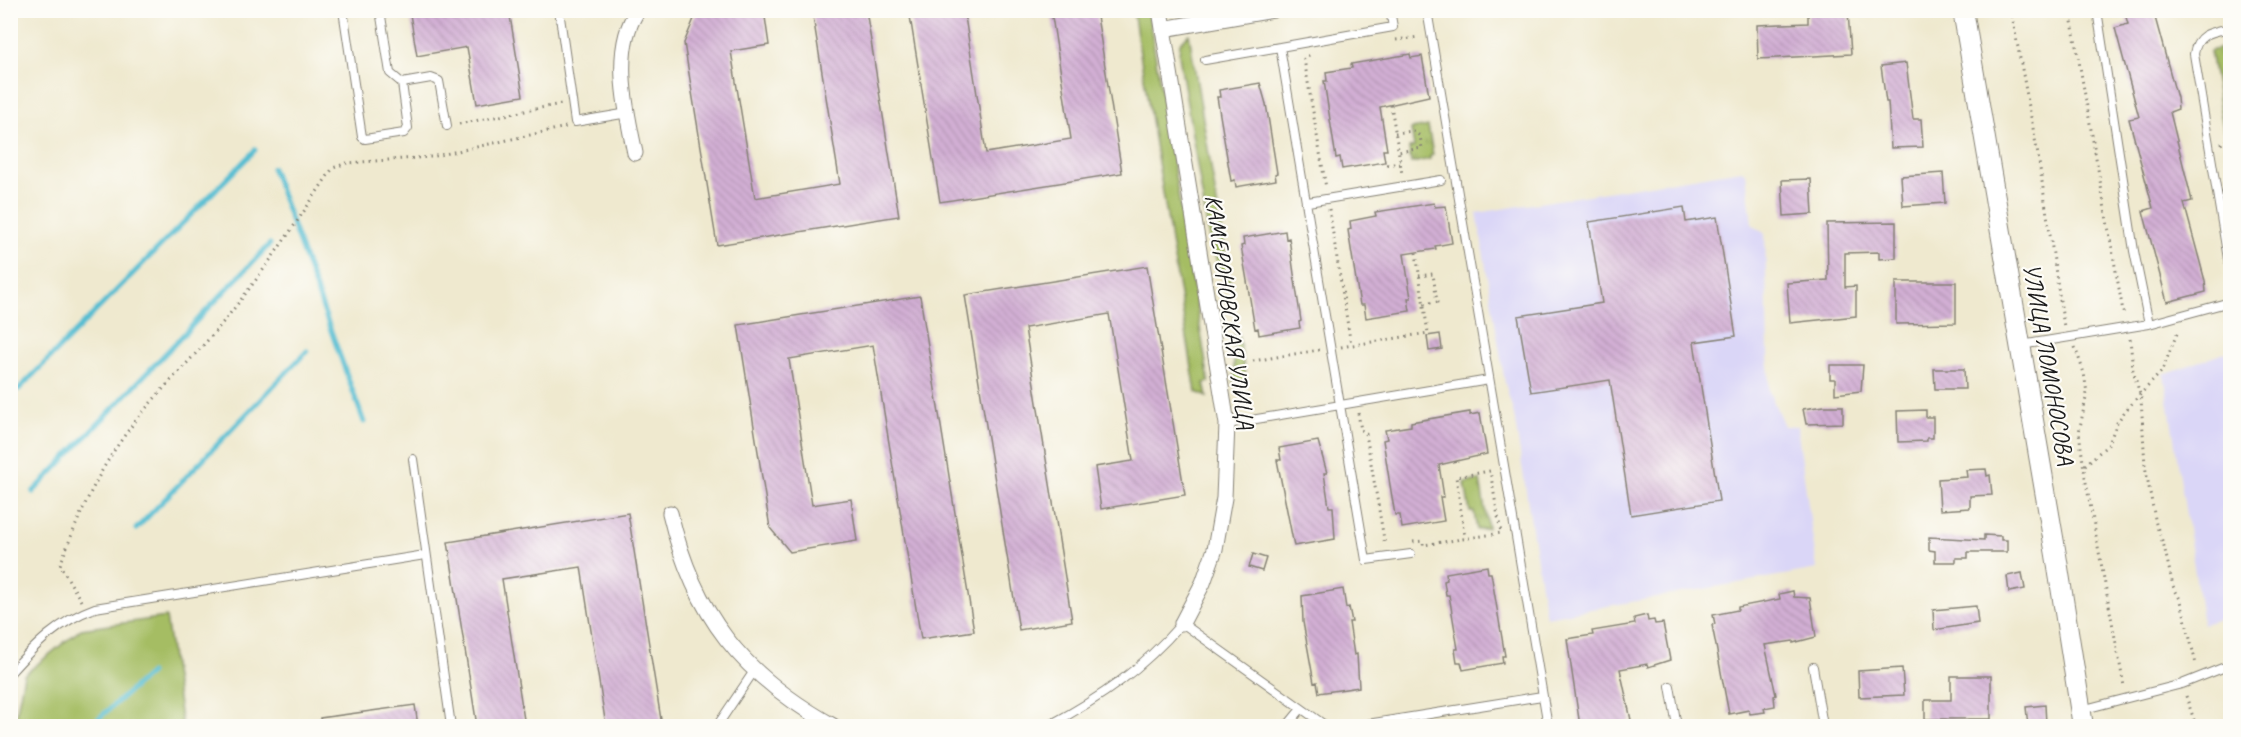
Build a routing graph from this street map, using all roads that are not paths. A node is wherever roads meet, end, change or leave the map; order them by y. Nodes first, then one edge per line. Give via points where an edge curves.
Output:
1 (343, 10) edge
2 (380, 10) edge
3 (559, 10) edge
4 (638, 10) edge
5 (1160, 10) edge
6 (1273, 10) edge
7 (1390, 10) edge
8 (1427, 10) edge
9 (1963, 10) edge
10 (2097, 10) edge
11 (2230, 28) edge
12 (1163, 29) junction
13 (1280, 47) junction
14 (1205, 60) dead end
15 (402, 83) junction
16 (629, 113) junction
17 (447, 126) road end
18 (635, 153) dead end
19 (1442, 180) dead end
20 (1308, 202) junction
21 (2230, 271) edge
22 (2230, 302) edge
23 (2149, 324) junction
24 (2019, 345) junction
25 (1489, 380) junction
26 (1340, 405) junction
27 (1227, 424) junction
28 (413, 459) dead end
29 (670, 513) dead end
30 (1411, 554) dead end
31 (425, 555) junction
32 (1182, 623) junction
33 (2230, 665) edge
34 (1813, 667) dead end
35 (754, 671) junction
36 (10, 673) edge
37 (1670, 686) dead end
38 (1542, 696) junction
39 (1301, 709) junction
40 (2081, 718) edge
41 (451, 726) edge
42 (717, 726) edge
43 (833, 726) edge
44 (1048, 726) edge
45 (1287, 726) edge
46 (1326, 726) edge
47 (1355, 726) edge
48 (1548, 726) edge
49 (1677, 726) edge
50 (1823, 726) edge

1 - 15 lane via 362,137 404,132 408,128
2 - 15 lane via 390,73
3 - 16 lane via 575,122
4 - 16 street via 627,30 622,56
5 - 12 street, КАМЕРОНОВСКАЯ УЛИЦА
6 - 12 street
7 - 13 lane via 1393,27
8 - 25 lane
9 - 24 street, УЛИЦА ЛОМОНОСОВА
10 - 23 lane via 2124,195
11 - 21 lane via 2204,34 2196,43 2194,54
12 - 27 street, КАМЕРОНОВСКАЯ УЛИЦА
13 - 14 lane
13 - 20 lane
15 - 17 lane via 431,78 439,81
16 - 18 street
19 - 20 lane
20 - 26 lane
22 - 23 lane
23 - 24 lane
24 - 40 street, УЛИЦА ЛОМОНОСОВА
25 - 26 lane
25 - 38 lane
26 - 27 lane
26 - 30 lane via 1366,560
27 - 32 street, КАМЕРОНОВСКАЯ УЛИЦА via 1221,524 1203,584
28 - 31 lane
29 - 35 street via 690,579 720,631
31 - 36 lane via 87,610 70,616
31 - 41 lane
32 - 39 lane
32 - 44 lane, КАМЕРОНОВСКАЯ УЛИЦА via 1159,650 1100,698
33 - 40 lane
34 - 50 lane
35 - 42 lane
35 - 43 street
37 - 49 lane
38 - 47 lane
38 - 48 lane
39 - 45 lane
39 - 46 lane

